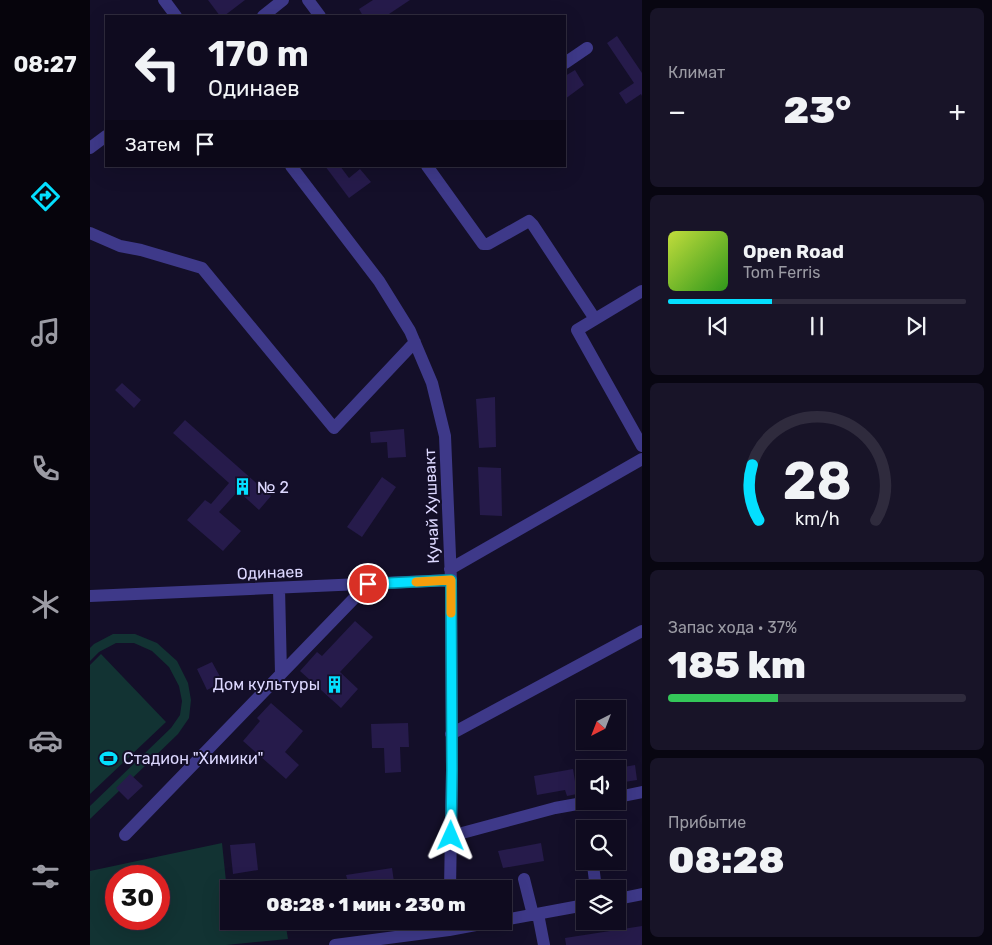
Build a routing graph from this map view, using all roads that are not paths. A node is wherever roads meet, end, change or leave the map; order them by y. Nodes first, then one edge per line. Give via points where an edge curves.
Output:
1 (164, 0) edge
2 (283, 0) edge
3 (308, 0) edge
4 (175, 15) edge
5 (264, 15) edge
6 (319, 15) edge
7 (587, 48) dead end
8 (566, 61) edge
9 (105, 137) edge
10 (90, 148) edge
11 (292, 167) edge
12 (428, 167) edge
13 (90, 233) edge
14 (642, 291) edge
15 (595, 319) junction
16 (415, 342) junction
17 (642, 446) edge
18 (642, 459) edge
19 (450, 575) junction
20 (368, 584) junction
21 (279, 588) junction
22 (90, 596) edge
23 (642, 631) edge
24 (281, 674) junction
25 (452, 734) junction
26 (642, 792) edge
27 (626, 795) edge
28 (576, 804) edge
29 (125, 835) dead end
30 (451, 836) junction
31 (524, 879) dead end
32 (450, 880) edge
33 (642, 894) edge
34 (626, 897) edge
35 (576, 907) edge
36 (536, 914) junction
37 (512, 918) edge
38 (425, 930) edge
39 (335, 945) edge
40 (544, 945) edge

1 - 4 street
2 - 5 street
3 - 6 street
7 - 8 street
9 - 10 street
11 - 16 street, Кучай Хушвакт via 379,281
12 - 15 street via 483,244 529,221
13 - 16 street via 120,246 202,268 334,428
14 - 15 street
15 - 17 street via 577,330
16 - 19 street, Кучай Хушвакт via 432,383 445,436
18 - 19 street
19 - 20 street, Одинаев
19 - 25 street, Кучай Хушвакт
20 - 21 street, Одинаев
20 - 24 street
21 - 22 street, Одинаев
21 - 24 street
23 - 25 street
24 - 29 street
25 - 30 street, Кучай Хушвакт
26 - 27 street
28 - 30 street
30 - 32 street, Кучай Хушвакт
31 - 36 street
33 - 34 street
35 - 36 street
36 - 37 street
36 - 40 street
38 - 39 street

